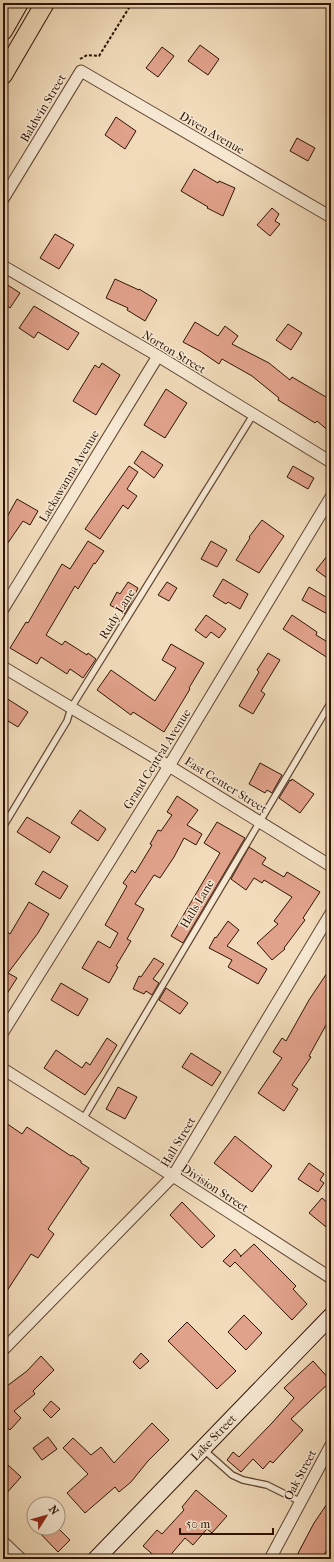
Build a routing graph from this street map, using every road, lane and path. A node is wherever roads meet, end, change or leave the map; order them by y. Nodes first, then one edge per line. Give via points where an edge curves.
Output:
1 (19, 3) edge
2 (45, 3) edge
3 (3, 31) edge
4 (80, 71) joint
5 (3, 75) edge
6 (3, 199) edge
7 (331, 217) edge
8 (3, 266) edge
9 (158, 356) junction
10 (253, 415) junction
11 (331, 462) edge
12 (331, 497) edge
13 (3, 609) edge
14 (3, 667) edge
15 (331, 702) edge
16 (71, 708) junction
17 (169, 766) junction
18 (259, 821) junction
19 (3, 827) edge
20 (331, 866) edge
21 (331, 913) edge
22 (3, 1032) edge
23 (3, 1069) edge
24 (83, 1119) junction
25 (173, 1176) junction
26 (331, 1278) edge
27 (331, 1316) edge
28 (3, 1350) edge
29 (331, 1445) edge
30 (203, 1448) junction
31 (301, 1502) junction
32 (3, 1542) edge
33 (21, 1559) edge
34 (96, 1559) edge
35 (270, 1559) edge

1 - 3 main road
2 - 5 main road
4 - 6 street, Baldwin Street
4 - 7 street, Diven Avenue
8 - 9 street, Norton Street
9 - 10 street, Norton Street
9 - 13 street, Lackawanna Avenue
10 - 11 street, Norton Street
10 - 16 lane, Rudy Lane
12 - 17 street, Grand Central Avenue
14 - 16 street, East Center Street
15 - 18 lane, Halls Lane
16 - 17 street, East Center Street
16 - 19 lane, Rudy Lane via 67,721
17 - 18 street, East Center Street
17 - 22 street, Grand Central Avenue
18 - 20 street, East Center Street
18 - 24 lane, Halls Lane
21 - 25 street, Hall Street
23 - 24 street, Division Street
24 - 25 street, Division Street
25 - 26 street, Division Street
25 - 28 street, Hall Street
27 - 30 main road, Lake Street
29 - 31 street, Oak Street
30 - 31 lane via 232,1475 248,1482 267,1485
30 - 34 main road, Lake Street
31 - 35 street, Oak Street
32 - 33 street

